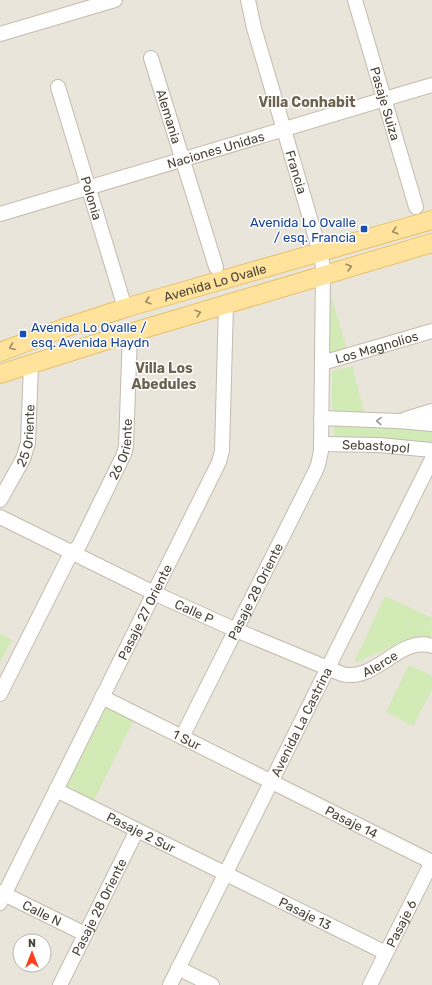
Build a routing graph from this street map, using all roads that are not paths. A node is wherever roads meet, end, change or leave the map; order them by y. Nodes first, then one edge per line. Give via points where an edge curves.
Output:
1 (115, 0) edge
2 (248, 0) edge
3 (355, 0) edge
4 (94, 3) edge
5 (0, 34) edge
6 (151, 58) dead end
7 (432, 85) edge
8 (58, 88) dead end
9 (384, 100) junction
10 (284, 130) junction
11 (183, 160) junction
12 (89, 188) junction
13 (416, 207) dead end
14 (0, 214) edge
15 (432, 220) edge
16 (432, 243) edge
17 (320, 252) junction
18 (216, 267) dead end
19 (324, 275) junction
20 (226, 304) junction
21 (125, 308) junction
22 (432, 331) edge
23 (130, 333) junction
24 (0, 352) edge
25 (322, 363) junction
26 (31, 364) junction
27 (0, 374) edge
28 (432, 411) edge
29 (321, 418) junction
30 (398, 421) junction
31 (432, 424) edge
32 (321, 444) junction
33 (432, 450) edge
34 (432, 459) edge
35 (0, 500) edge
36 (0, 517) edge
37 (70, 553) junction
38 (154, 594) junction
39 (236, 630) junction
40 (432, 646) edge
41 (328, 667) junction
42 (0, 694) edge
43 (102, 697) junction
44 (182, 737) junction
45 (271, 781) junction
46 (56, 790) junction
47 (137, 830) junction
48 (432, 862) edge
49 (225, 873) junction
50 (1, 896) edge
51 (85, 934) junction
52 (386, 953) junction
53 (178, 968) junction
54 (60, 985) edge
55 (170, 985) edge
56 (212, 985) edge
57 (370, 985) edge

1 - 4 street
2 - 10 street, Francia
3 - 9 street, Pasaje Suiza
4 - 5 street
6 - 11 street, Alemania
7 - 9 street, Naciones Unidas
8 - 12 street, Polonia
9 - 10 street, Naciones Unidas
9 - 13 street, Pasaje Suiza
10 - 11 street, Naciones Unidas
10 - 17 street, Francia
11 - 12 street, Naciones Unidas
11 - 18 street, Alemania
12 - 14 street, Naciones Unidas
12 - 21 street, Polonia
15 -> 17 main road, Avenida Lo Ovalle
19 -> 16 main road, Avenida Lo Ovalle
17 - 19 street, Francia
17 -> 21 main road, Avenida Lo Ovalle
19 - 20 main road, Avenida Lo Ovalle
19 - 25 street, Francia
23 -> 20 main road, Avenida Lo Ovalle
20 - 38 street, Pasaje 27 Oriente via 221,457
21 -> 24 main road, Avenida Lo Ovalle
22 - 25 street, Los Magnolios
23 - 26 main road, Avenida Lo Ovalle
23 - 37 street, 26 Oriente via 125,450 79,546
25 - 29 street, Francia
26 - 27 main road, Avenida Lo Ovalle
26 - 35 street, 25 Oriente via 28,443 23,459
28 - 30 street
30 -> 29 street, Sebastopol
29 - 32 street, Francia
30 - 31 street, Sebastopol
32 - 33 street, Sebastopol via 379,445
32 - 39 street, Pasaje 28 Oriente via 318,465
34 - 41 street, Avenida La Castrina
36 - 37 street, Calle P
37 - 38 street, Calle P
37 - 42 street, 26 Oriente
38 - 39 street, Calle P
38 - 43 street, Pasaje 27 Oriente
39 - 41 street, Calle P
39 - 44 street, Pasaje 28 Oriente
40 - 41 street, Alerce via 411,646 358,675 348,676
41 - 45 street, Avenida La Castrina
43 - 44 street, 1 Sur
43 - 46 street, Pasaje 27 Oriente
44 - 45 street, 1 Sur
45 - 48 street, Pasaje 14
45 - 49 street, Avenida La Castrina
46 - 47 street, Pasaje 2 Sur
46 - 50 street, Pasaje 27 Oriente
47 - 49 street, Pasaje 2 Sur
47 - 51 street, Pasaje 28 Oriente
48 - 52 street, Pasaje 6
49 - 52 street, Pasaje 13
49 - 53 street, Avenida La Castrina
50 - 51 street, Calle N
51 - 54 street, Pasaje 28 Oriente
52 - 57 street, Pasaje 6
53 - 55 street, Avenida La Castrina
53 - 56 street

